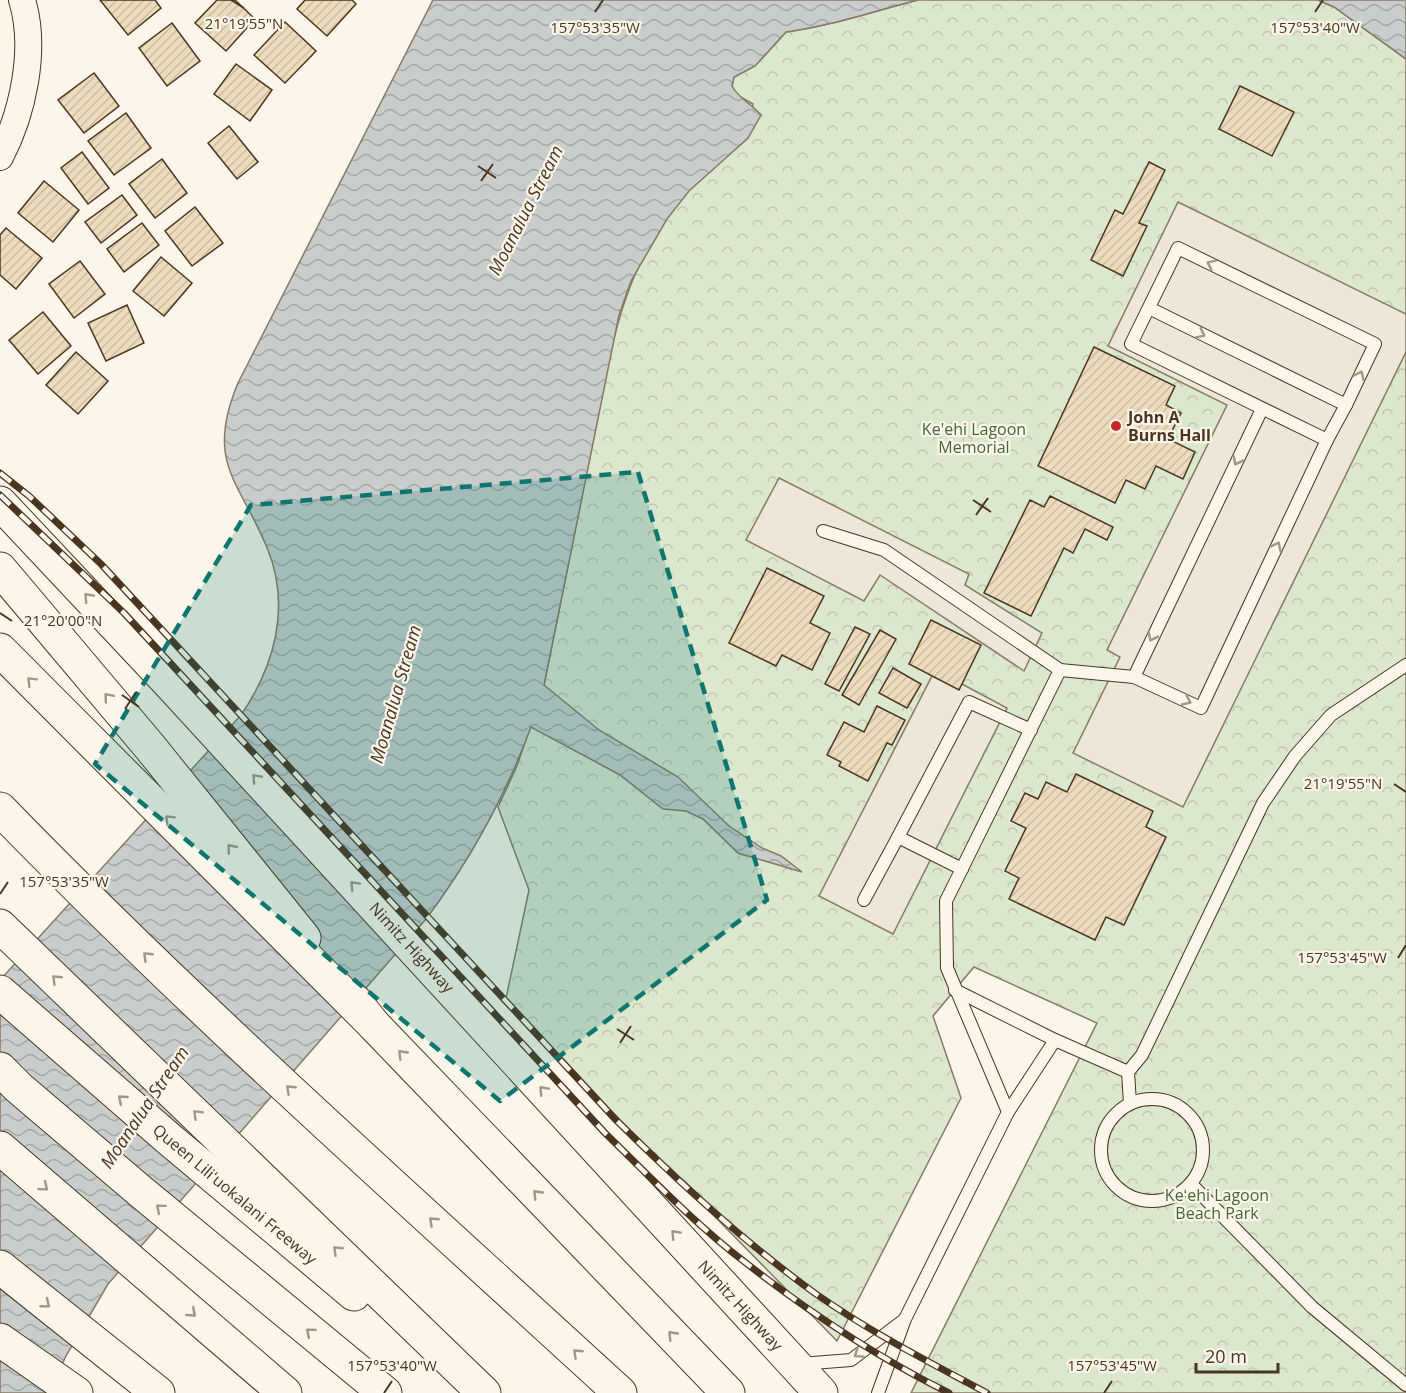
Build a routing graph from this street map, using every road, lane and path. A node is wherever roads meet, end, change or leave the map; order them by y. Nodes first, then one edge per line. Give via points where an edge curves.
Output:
1 (22, 0) edge
2 (0, 157) edge
3 (1149, 308) junction
4 (1346, 405) junction
5 (1262, 409) junction
6 (1327, 440) junction
7 (0, 503) edge
8 (823, 531) dead end
9 (0, 569) edge
10 (0, 651) edge
11 (1406, 665) edge
12 (1060, 670) junction
13 (1134, 677) junction
14 (1031, 730) junction
15 (0, 809) edge
16 (898, 837) junction
17 (962, 869) junction
18 (864, 900) dead end
19 (0, 926) edge
20 (956, 990) junction
21 (0, 992) edge
22 (373, 1024) junction
23 (1055, 1040) junction
24 (0, 1069) edge
25 (1128, 1072) junction
26 (1130, 1103) junction
27 (1008, 1112) junction
28 (0, 1148) edge
29 (1191, 1184) junction
30 (0, 1268) edge
31 (905, 1319) junction
32 (0, 1340) edge
33 (794, 1364) junction
34 (720, 1385) edge
35 (1406, 1385) edge
36 (76, 1393) edge
37 (158, 1393) edge
38 (285, 1393) edge
39 (385, 1393) edge
40 (472, 1393) edge
41 (484, 1393) edge
42 (620, 1393) edge
43 (821, 1393) edge
44 (878, 1393) edge

1 - 2 street via 27,35 25,70 11,136
3 -> 4 lane
4 -> 3 lane via 1375,344 1178,248
3 - 5 lane via 1131,344
4 - 6 lane
5 - 6 lane
5 -> 13 lane
13 -> 6 lane via 1201,708
33 -> 7 main road, Nimitz Highway
8 - 12 lane via 884,550
22 -> 9 main road via 150,747
22 -> 10 main road
11 - 25 lane via 1331,715 1263,803 1142,1055
12 - 13 lane
12 - 14 lane
14 - 16 lane via 969,702
14 - 17 lane
42 -> 15 main road via 190,997
16 - 17 lane
16 - 18 lane
17 - 20 lane via 946,901 947,968
41 -> 19 main road
20 - 23 lane
20 - 27 lane
40 -> 21 main road, Queen Liliʻuokalani Freeway
34 -> 22 main road
23 - 25 lane
23 - 27 lane
39 -> 24 main road via 140,1191
25 - 26 lane
26 - 29 lane via 1147,1098 1165,1100 1194,1119 1202,1135 1204,1152 1200,1170
26 - 29 lane via 1107,1125 1102,1141 1102,1157 1112,1180 1130,1196 1146,1201 1178,1194
27 - 31 lane
28 -> 38 main road
29 - 35 lane via 1312,1308
30 -> 37 main road
31 -> 33 lane via 851,1360
31 - 44 lane
32 - 36 main road
33 - 43 main road, Nimitz Highway

